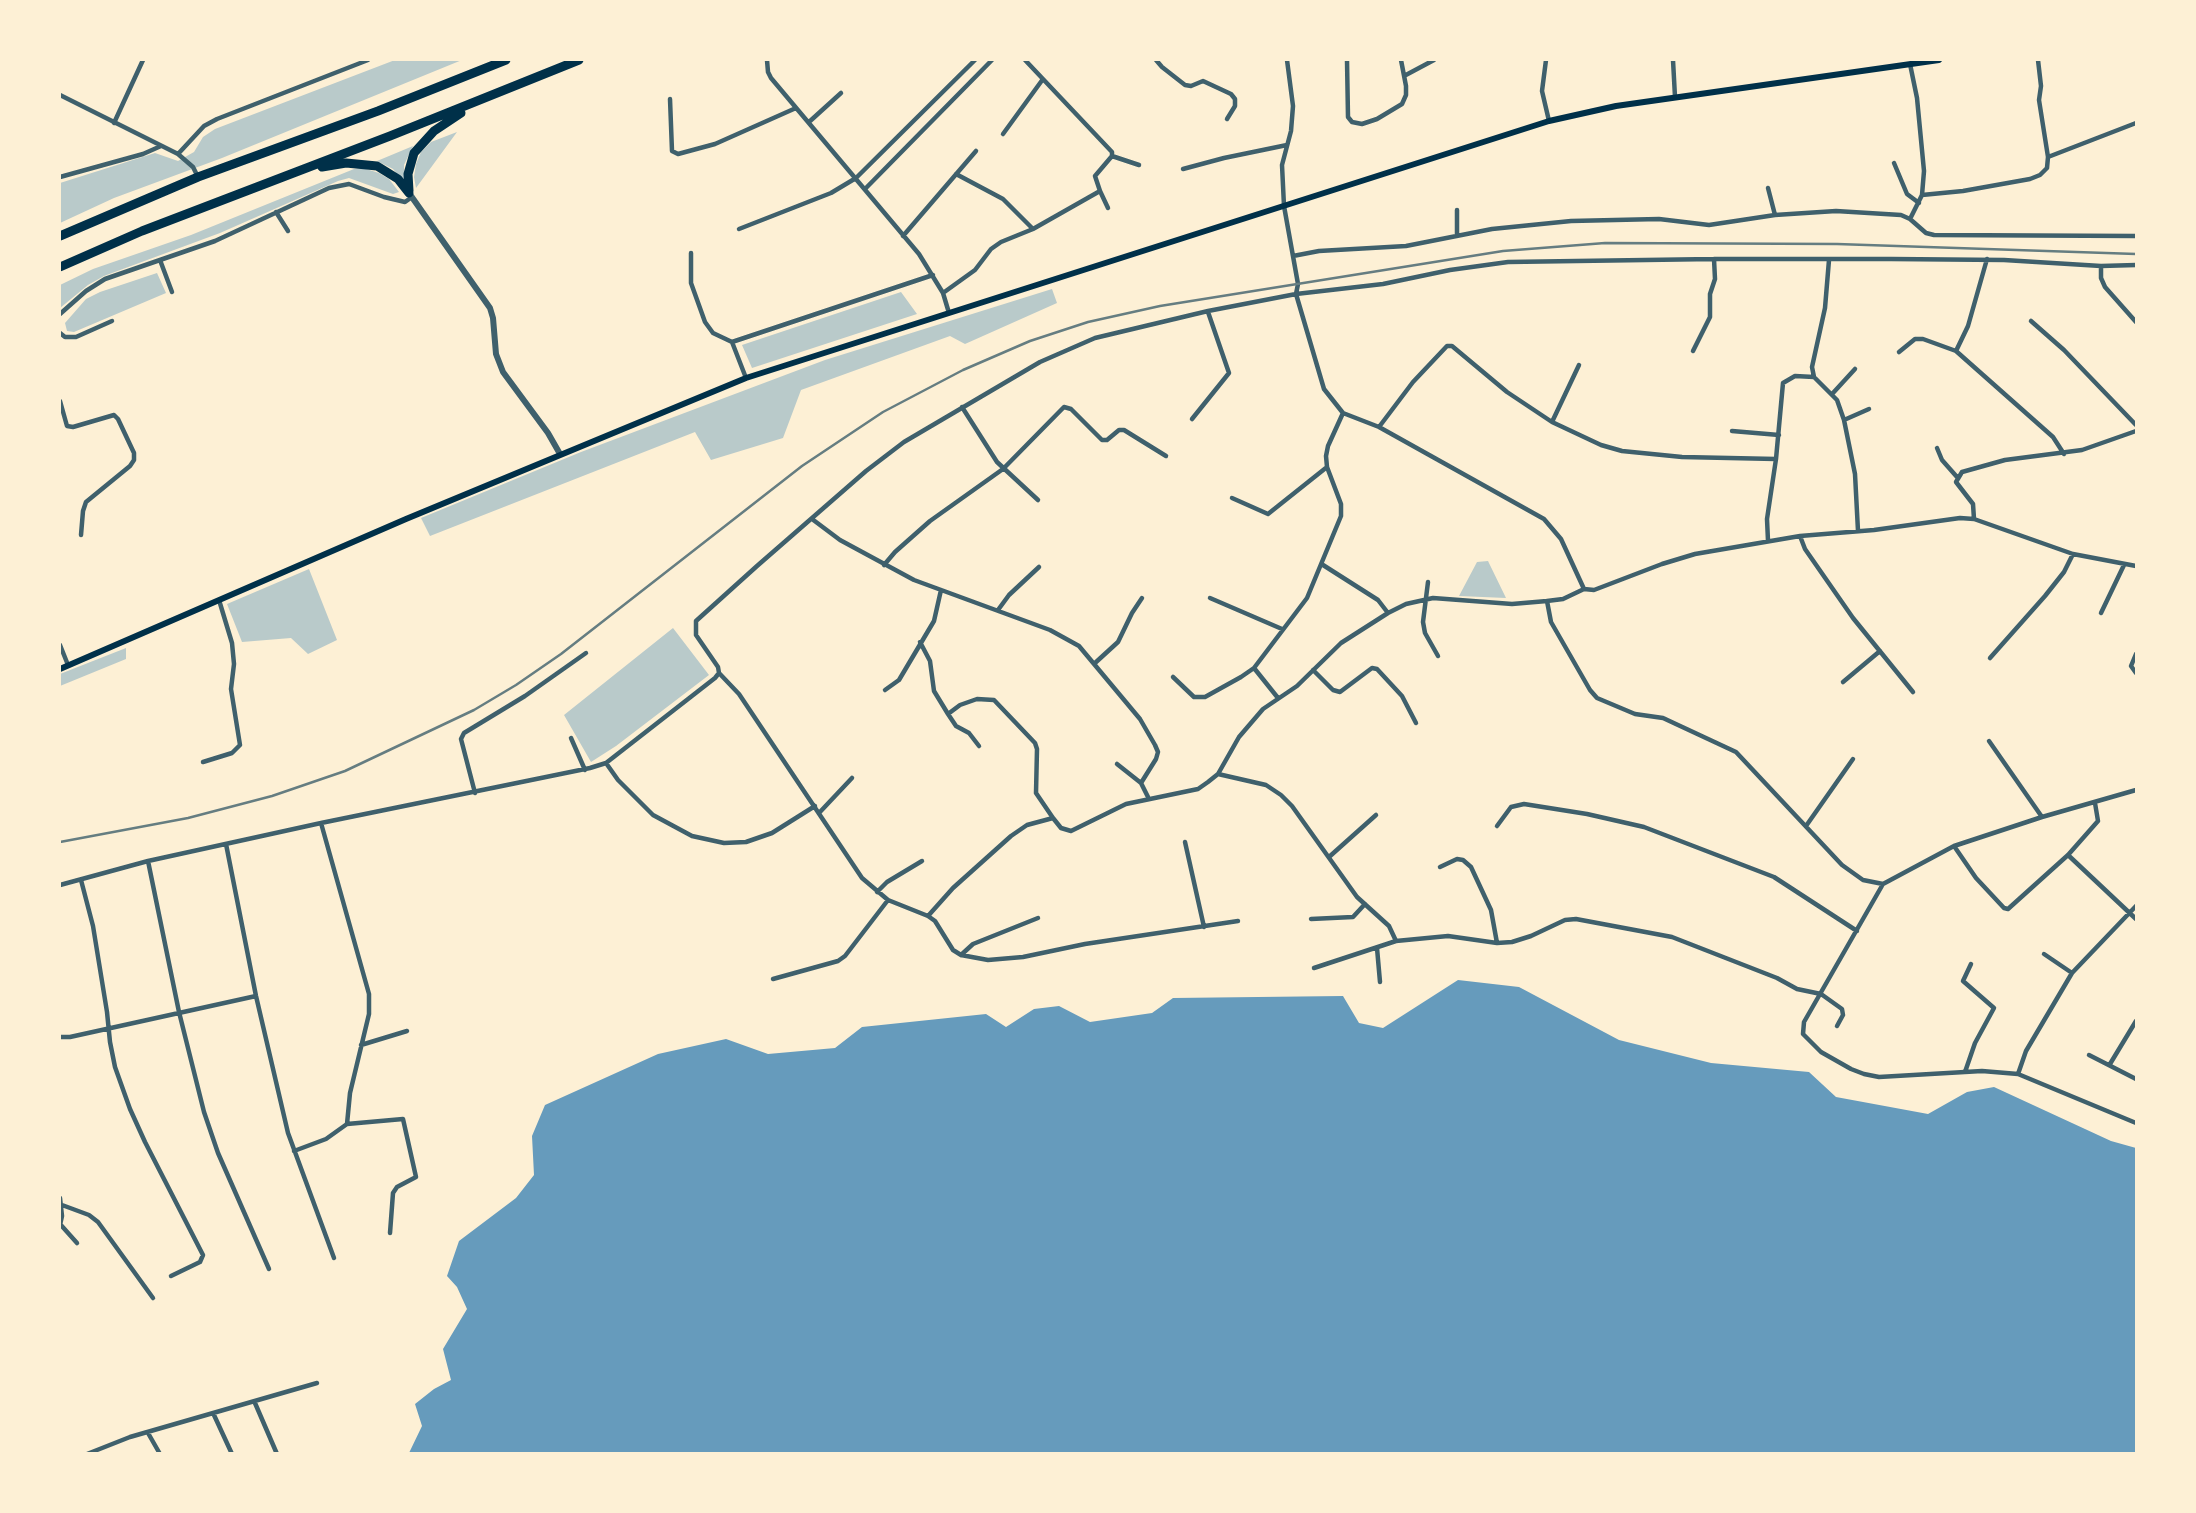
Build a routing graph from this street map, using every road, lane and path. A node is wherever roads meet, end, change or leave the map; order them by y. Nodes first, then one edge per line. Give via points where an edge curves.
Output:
1 (144, 60) edge
2 (368, 60) edge
3 (506, 60) edge
4 (579, 60) edge
5 (767, 60) edge
6 (975, 60) edge
7 (992, 60) edge
8 (1025, 60) edge
9 (1156, 60) edge
10 (1287, 60) edge
11 (1347, 60) edge
12 (1401, 60) edge
13 (1434, 60) edge
14 (1546, 60) edge
15 (1673, 60) edge
16 (1939, 60) edge
17 (2038, 60) edge
18 (1910, 64) junction
19 (1404, 76) junction
20 (1043, 79) junction
21 (841, 93) dead end
22 (60, 95) edge
23 (491, 95) junction
24 (1675, 98) junction
25 (670, 99) dead end
26 (796, 108) junction
27 (1227, 118) dead end
28 (1549, 121) junction
29 (809, 122) junction
30 (114, 123) junction
31 (2137, 123) edge
32 (1003, 134) dead end
33 (1287, 145) junction
34 (161, 146) junction
35 (976, 151) dead end
36 (178, 154) junction
37 (1112, 156) junction
38 (2048, 157) junction
39 (1894, 163) dead end
40 (1139, 165) dead end
41 (1183, 169) dead end
42 (956, 174) junction
43 (60, 177) edge
44 (198, 177) junction
45 (856, 178) junction
46 (260, 187) junction
47 (1768, 188) dead end
48 (865, 190) junction
49 (1100, 191) junction
50 (411, 195) junction
51 (1922, 195) junction
52 (1919, 203) junction
53 (1284, 206) junction
54 (1108, 208) dead end
55 (1457, 210) dead end
56 (276, 212) junction
57 (1775, 215) junction
58 (1910, 219) junction
59 (739, 229) dead end
60 (1033, 229) junction
61 (288, 231) dead end
62 (60, 236) edge
63 (903, 236) junction
64 (1457, 236) junction
65 (2137, 236) edge
66 (691, 253) dead end
67 (1293, 256) junction
68 (1714, 259) junction
69 (1829, 259) junction
70 (160, 260) junction
71 (1987, 260) junction
72 (2137, 265) edge
73 (60, 267) edge
74 (2101, 267) junction
75 (933, 275) junction
76 (172, 292) dead end
77 (943, 293) junction
78 (1296, 294) junction
79 (1208, 311) junction
80 (60, 314) edge
81 (949, 314) junction
82 (112, 321) dead end
83 (2031, 321) dead end
84 (2137, 322) edge
85 (60, 334) edge
86 (732, 342) junction
87 (1693, 351) dead end
88 (1956, 351) junction
89 (1899, 352) dead end
90 (1579, 365) dead end
91 (1855, 369) dead end
92 (1814, 377) junction
93 (746, 378) junction
94 (1833, 393) junction
95 (60, 401) edge
96 (962, 407) junction
97 (1869, 409) dead end
98 (1343, 413) junction
99 (1192, 419) dead end
100 (1844, 420) junction
101 (1552, 422) junction
102 (2137, 425) edge
103 (1379, 427) junction
104 (1732, 431) dead end
105 (2137, 431) edge
106 (1779, 435) junction
107 (1937, 448) dead end
108 (560, 454) junction
109 (2064, 454) junction
110 (1166, 456) dead end
111 (1776, 459) junction
112 (1327, 467) junction
113 (1003, 469) junction
114 (1957, 477) junction
115 (1232, 498) dead end
116 (1038, 500) dead end
117 (812, 519) junction
118 (1974, 519) junction
119 (1858, 531) junction
120 (80, 536) dead end
121 (1800, 536) junction
122 (1768, 541) junction
123 (2073, 554) junction
124 (884, 565) junction
125 (1323, 565) junction
126 (2124, 565) junction
127 (2137, 566) edge
128 (1039, 567) dead end
129 (1428, 582) dead end
130 (1584, 589) junction
131 (941, 590) junction
132 (1142, 598) dead end
133 (1210, 598) dead end
134 (1426, 598) junction
135 (219, 599) junction
136 (1547, 601) junction
137 (998, 610) junction
138 (1388, 613) junction
139 (2101, 613) dead end
140 (1282, 629) junction
141 (920, 642) junction
142 (60, 645) edge
143 (1880, 651) junction
144 (586, 653) dead end
145 (2137, 654) edge
146 (1438, 656) dead end
147 (1990, 658) dead end
148 (1095, 663) junction
149 (68, 665) junction
150 (60, 668) edge
151 (1254, 668) junction
152 (1313, 670) junction
153 (719, 673) junction
154 (2137, 673) edge
155 (1173, 677) dead end
156 (1843, 682) dead end
157 (885, 690) dead end
158 (1913, 692) dead end
159 (1278, 698) junction
160 (948, 714) junction
161 (1416, 723) dead end
162 (570, 738) dead end
163 (1989, 741) dead end
164 (979, 746) dead end
165 (1853, 759) dead end
166 (204, 762) dead end
167 (606, 763) junction
168 (1117, 764) dead end
169 (585, 770) junction
170 (1218, 774) junction
171 (852, 778) dead end
172 (1141, 783) junction
173 (2137, 790) edge
174 (475, 793) junction
175 (1148, 797) junction
176 (2095, 803) junction
177 (815, 806) junction
178 (819, 813) junction
179 (1376, 815) dead end
180 (2042, 817) junction
181 (1053, 818) junction
182 (321, 823) junction
183 (1497, 826) dead end
184 (1806, 826) junction
185 (1185, 842) dead end
186 (226, 845) junction
187 (1954, 846) junction
188 (2068, 855) junction
189 (1329, 857) junction
190 (148, 861) junction
191 (922, 861) dead end
192 (1440, 867) dead end
193 (81, 880) junction
194 (1883, 884) junction
195 (60, 885) edge
196 (877, 892) junction
197 (888, 900) junction
198 (1365, 904) junction
199 (2137, 906) edge
200 (2130, 912) junction
201 (928, 916) junction
202 (1038, 918) dead end
203 (1311, 919) dead end
204 (2137, 919) edge
205 (1238, 921) dead end
206 (1204, 927) junction
207 (1857, 930) junction
208 (1396, 941) junction
209 (1497, 943) junction
210 (1377, 948) junction
211 (2043, 954) dead end
212 (961, 955) junction
213 (1971, 964) dead end
214 (1314, 968) dead end
215 (2071, 973) junction
216 (774, 979) dead end
217 (1380, 982) dead end
218 (1821, 994) junction
219 (256, 996) junction
220 (179, 1012) junction
221 (2137, 1021) edge
222 (1837, 1026) dead end
223 (108, 1027) junction
224 (407, 1031) dead end
225 (60, 1037) edge
226 (360, 1045) junction
227 (2089, 1055) dead end
228 (2110, 1064) junction
229 (1965, 1072) junction
230 (2018, 1074) junction
231 (2137, 1079) edge
232 (2137, 1123) edge
233 (347, 1124) junction
234 (294, 1151) junction
235 (60, 1198) edge
236 (62, 1205) junction
237 (60, 1225) edge
238 (390, 1233) dead end
239 (77, 1243) dead end
240 (334, 1258) dead end
241 (270, 1269) dead end
242 (171, 1276) dead end
243 (153, 1298) dead end
244 (317, 1383) dead end
245 (255, 1403) junction
246 (214, 1415) junction
247 (148, 1433) junction
248 (87, 1454) edge
249 (160, 1454) edge
250 (232, 1454) edge
251 (277, 1454) edge

1 - 30 street
2 - 36 street via 217,119
3 - 44 highway
4 - 23 highway
5 - 26 street via 771,78
6 - 45 street
7 - 48 street
8 - 20 street
9 - 27 street via 1185,85 1203,81 1231,94 1236,106
10 - 33 street via 1293,106
11 - 19 street via 1348,117 1356,124 1377,119 1402,104
12 - 19 street
13 - 19 street
14 - 28 street via 1542,92
15 - 24 street
16 - 18 main road
17 - 38 street
18 - 24 main road
18 - 51 street via 1923,154
20 - 32 street
20 - 37 street
21 - 29 street
22 - 30 street
23 - 46 highway
23 - 50 highway via 421,142 408,174
24 - 28 main road
25 - 26 street via 672,151 678,154 715,144
26 - 29 street
28 - 53 main road
29 - 45 street
30 - 34 street
31 - 38 street
33 - 41 street
33 - 53 street via 1282,165
34 - 36 street
34 - 43 street
35 - 42 street
36 - 44 street
37 - 40 street
37 - 49 street via 1096,176
38 - 51 street via 2047,168 2030,179
39 - 52 street via 1907,194
42 - 60 street via 1003,199
42 - 63 street
44 - 62 highway
45 - 48 street
45 - 59 street via 831,193
46 - 50 highway via 323,167 363,163 388,171
46 - 73 highway
47 - 57 street
48 - 63 street
49 - 54 street
49 - 60 street
50 - 56 street via 405,202 397,201 340,184
50 - 108 street via 490,308 503,372
51 - 52 street
52 - 58 street
53 - 67 street
53 - 81 main road
55 - 64 street
56 - 61 street
56 - 70 street
57 - 58 street via 1858,212
57 - 64 street via 1709,225 1659,219 1571,221
58 - 65 street via 1934,235
60 - 77 street via 991,249 975,270
63 - 75 street
64 - 67 street via 1406,246
66 - 86 street via 691,283 705,322 713,333
67 - 78 street
68 - 69 street
68 - 78 street via 1508,262 1383,285
68 - 87 street via 1710,317
69 - 71 street
69 - 92 street
70 - 76 street
70 - 80 street via 105,279
71 - 74 street
71 - 88 street
72 - 74 street
74 - 84 street via 2105,287
75 - 77 street
75 - 86 street
77 - 81 street
78 - 79 street
78 - 98 street via 1324,389
79 - 96 street via 1076,345
79 - 99 street via 1229,373
81 - 93 main road
82 - 85 street via 76,337
83 - 102 street
86 - 93 street
88 - 89 street via 1915,338
88 - 109 street via 2053,437
90 - 101 street
91 - 94 street
92 - 94 street
92 - 106 street via 1795,376 1783,383
93 - 108 main road
94 - 100 street
95 - 120 street via 67,426 114,415 134,453 130,467 86,502
96 - 113 street
96 - 117 street via 884,457
97 - 100 street
98 - 103 street
98 - 112 street via 1328,446
100 - 119 street via 1855,474
101 - 103 street via 1447,346
101 - 111 street via 1622,451
103 - 130 street via 1544,519 1561,539
104 - 106 street
105 - 109 street
106 - 111 street
107 - 114 street
108 - 135 main road
109 - 114 street via 2005,460 1969,469
110 - 113 street via 1124,430 1102,440 1064,407
111 - 122 street
112 - 115 street via 1268,514
112 - 125 street via 1342,510
113 - 116 street
113 - 124 street via 930,521
114 - 118 street via 1973,504
117 - 124 street
117 - 153 street via 696,621 696,635 716,661
118 - 119 street
118 - 123 street
119 - 121 street
121 - 122 street
121 - 143 street via 1825,579
122 - 130 street via 1678,558 1604,587
123 - 126 street
123 - 147 street via 2045,597
124 - 131 street
125 - 138 street via 1378,600
125 - 140 street via 1307,598
126 - 127 street
126 - 139 street
128 - 137 street
129 - 134 street
130 - 136 street
131 - 137 street
131 - 141 street via 937,615
132 - 148 street via 1118,642
133 - 140 street
134 - 136 street via 1512,604
134 - 138 street
134 - 146 street via 1425,634
135 - 149 main road
135 - 166 street via 232,643 232,689 240,745 232,753
136 - 184 street via 1551,622 1597,698 1635,714 1663,718 1736,752
137 - 148 street via 1063,637
138 - 152 street via 1341,643
140 - 151 street
141 - 157 street via 899,680
141 - 160 street via 930,661 934,691
142 - 149 street
143 - 156 street
143 - 158 street
144 - 174 street via 464,733 461,739
145 - 154 street via 2131,666
148 - 172 street via 1155,745 1156,759
149 - 150 main road
151 - 155 street via 1205,697 1194,697
151 - 159 street
152 - 159 street
152 - 161 street via 1340,692 1377,669 1402,696
153 - 167 street
153 - 177 street via 739,694
159 - 170 street via 1248,725
160 - 164 street
160 - 181 street via 977,699 994,699 1003,706 1035,743 1036,793
162 - 169 street
163 - 180 street
165 - 184 street
167 - 169 street
167 - 177 street via 653,815 703,839 735,843 758,839
168 - 172 street
169 - 174 street
170 - 175 street via 1198,789
170 - 189 street via 1273,788
171 - 178 street
172 - 175 street
173 - 176 street
174 - 182 street
175 - 181 street via 1071,831
176 - 180 street
176 - 188 street via 2098,821
177 - 178 street
178 - 196 street via 842,851
179 - 189 street
180 - 187 street
181 - 201 street via 1027,825 1011,836
182 - 186 street
182 - 226 street via 369,994
183 - 207 street via 1511,807 1524,804 1644,827 1774,877
184 - 194 street via 1850,872
185 - 206 street
186 - 190 street
186 - 219 street
187 - 188 street via 1976,878 2008,909
187 - 194 street
188 - 200 street
189 - 198 street
190 - 193 street
190 - 220 street
191 - 196 street
192 - 209 street via 1457,859 1471,867 1491,910
193 - 195 street
193 - 223 street
194 - 207 street
196 - 197 street
197 - 201 street
197 - 216 street via 838,961
198 - 203 street via 1353,917
198 - 208 street via 1389,926
199 - 200 street
200 - 204 street
200 - 215 street
201 - 212 street
202 - 212 street via 973,944
205 - 206 street
206 - 212 street via 1023,957 988,960
207 - 218 street
208 - 209 street via 1448,936
208 - 210 street
209 - 218 street via 1576,919 1672,937 1797,989
210 - 214 street
210 - 217 street
211 - 215 street
213 - 229 street via 1963,981 1994,1008
215 - 230 street via 2026,1051
218 - 222 street via 1842,1009
218 - 229 street via 1804,1022 1803,1034 1821,1052 1879,1077
219 - 220 street
219 - 234 street
220 - 223 street
220 - 241 street via 218,1153
221 - 228 street
223 - 225 street
223 - 242 street via 130,1109 204,1255 200,1262
224 - 226 street
226 - 233 street
227 - 228 street
228 - 231 street
229 - 230 street
230 - 232 street
233 - 234 street via 326,1139
233 - 238 street via 403,1119 415,1177 393,1192
234 - 240 street
235 - 236 street
236 - 237 street
236 - 243 street via 98,1222
237 - 239 street
244 - 245 street
245 - 246 street
245 - 251 street
246 - 247 street
246 - 250 street
247 - 248 street
247 - 249 street

